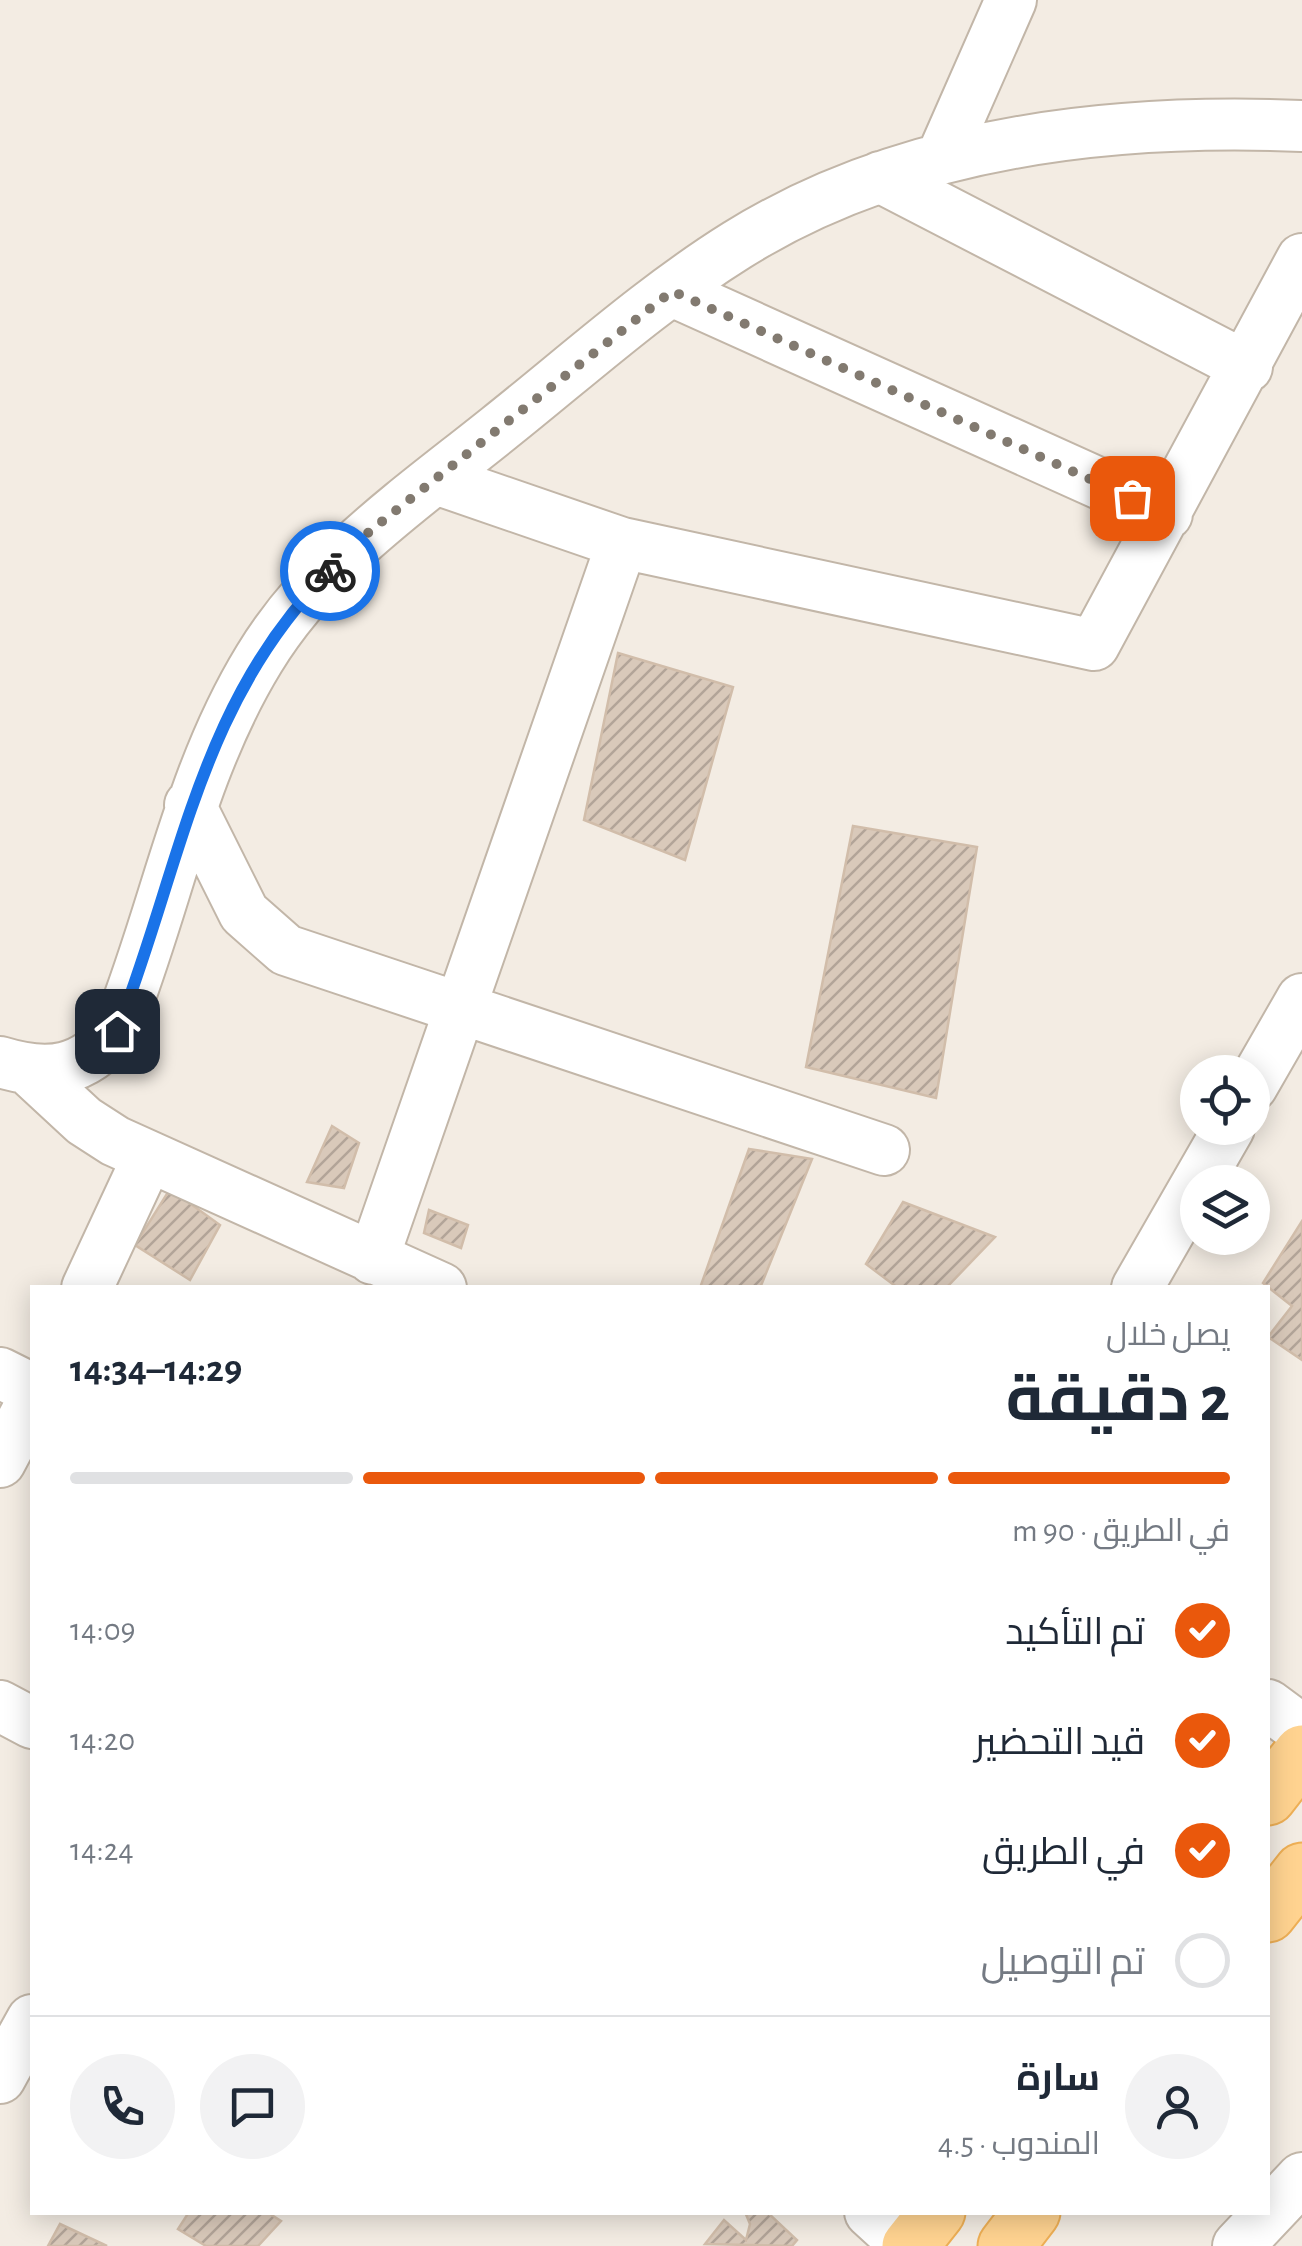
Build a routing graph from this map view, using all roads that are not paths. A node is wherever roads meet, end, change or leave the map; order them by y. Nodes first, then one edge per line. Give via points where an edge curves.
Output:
1 (1011, 0) edge
2 (1302, 126) edge
3 (942, 159) junction
4 (880, 177) junction
5 (1302, 259) edge
6 (672, 291) junction
7 (1247, 368) junction
8 (436, 479) junction
9 (1167, 514) junction
10 (622, 544) junction
11 (190, 805) junction
12 (1302, 1000) edge
13 (460, 1010) junction
14 (1270, 1055) edge
15 (15, 1066) edge
16 (1219, 1145) edge
17 (884, 1150) dead end
18 (148, 1157) junction
19 (373, 1260) junction
20 (88, 1285) edge
21 (434, 1285) edge
22 (1140, 1285) edge
23 (0, 1373) edge
24 (30, 1388) edge
25 (30, 1406) edge
26 (0, 1462) edge
27 (0, 1706) edge
28 (1270, 1706) edge
29 (30, 1722) edge
30 (1302, 1730) edge
31 (1302, 1753) edge
32 (1270, 1794) edge
33 (1302, 1871) edge
34 (1270, 1911) edge
35 (30, 2024) edge
36 (0, 2078) edge
37 (1302, 2178) edge
38 (1270, 2212) edge
39 (873, 2215) edge
40 (934, 2215) edge
41 (1030, 2215) edge
42 (1267, 2215) edge
43 (908, 2246) edge
44 (1006, 2246) edge
45 (1238, 2246) edge

1 - 3 street
2 - 3 street via 1104,130
3 - 4 street
4 - 6 street via 737,245
4 - 7 street
5 - 7 street
6 - 8 street
6 - 9 street
7 - 9 street
8 - 10 street
8 - 11 street via 370,531 291,616 220,728
9 - 10 street via 1094,645
10 - 13 street
11 - 13 street via 244,913 263,934 313,961
11 - 15 street via 117,1031 79,1065 54,1072
12 - 14 street
13 - 17 street
13 - 19 street
15 - 18 street via 84,1121
16 - 22 street
18 - 19 street
18 - 20 street
19 - 21 street
23 - 24 street
25 - 26 street
27 - 29 street
28 - 30 street
31 - 32 main road
33 - 34 main road
35 - 36 street
37 - 38 street
39 - 43 street
40 - 43 main road
41 - 44 main road
42 - 45 street

